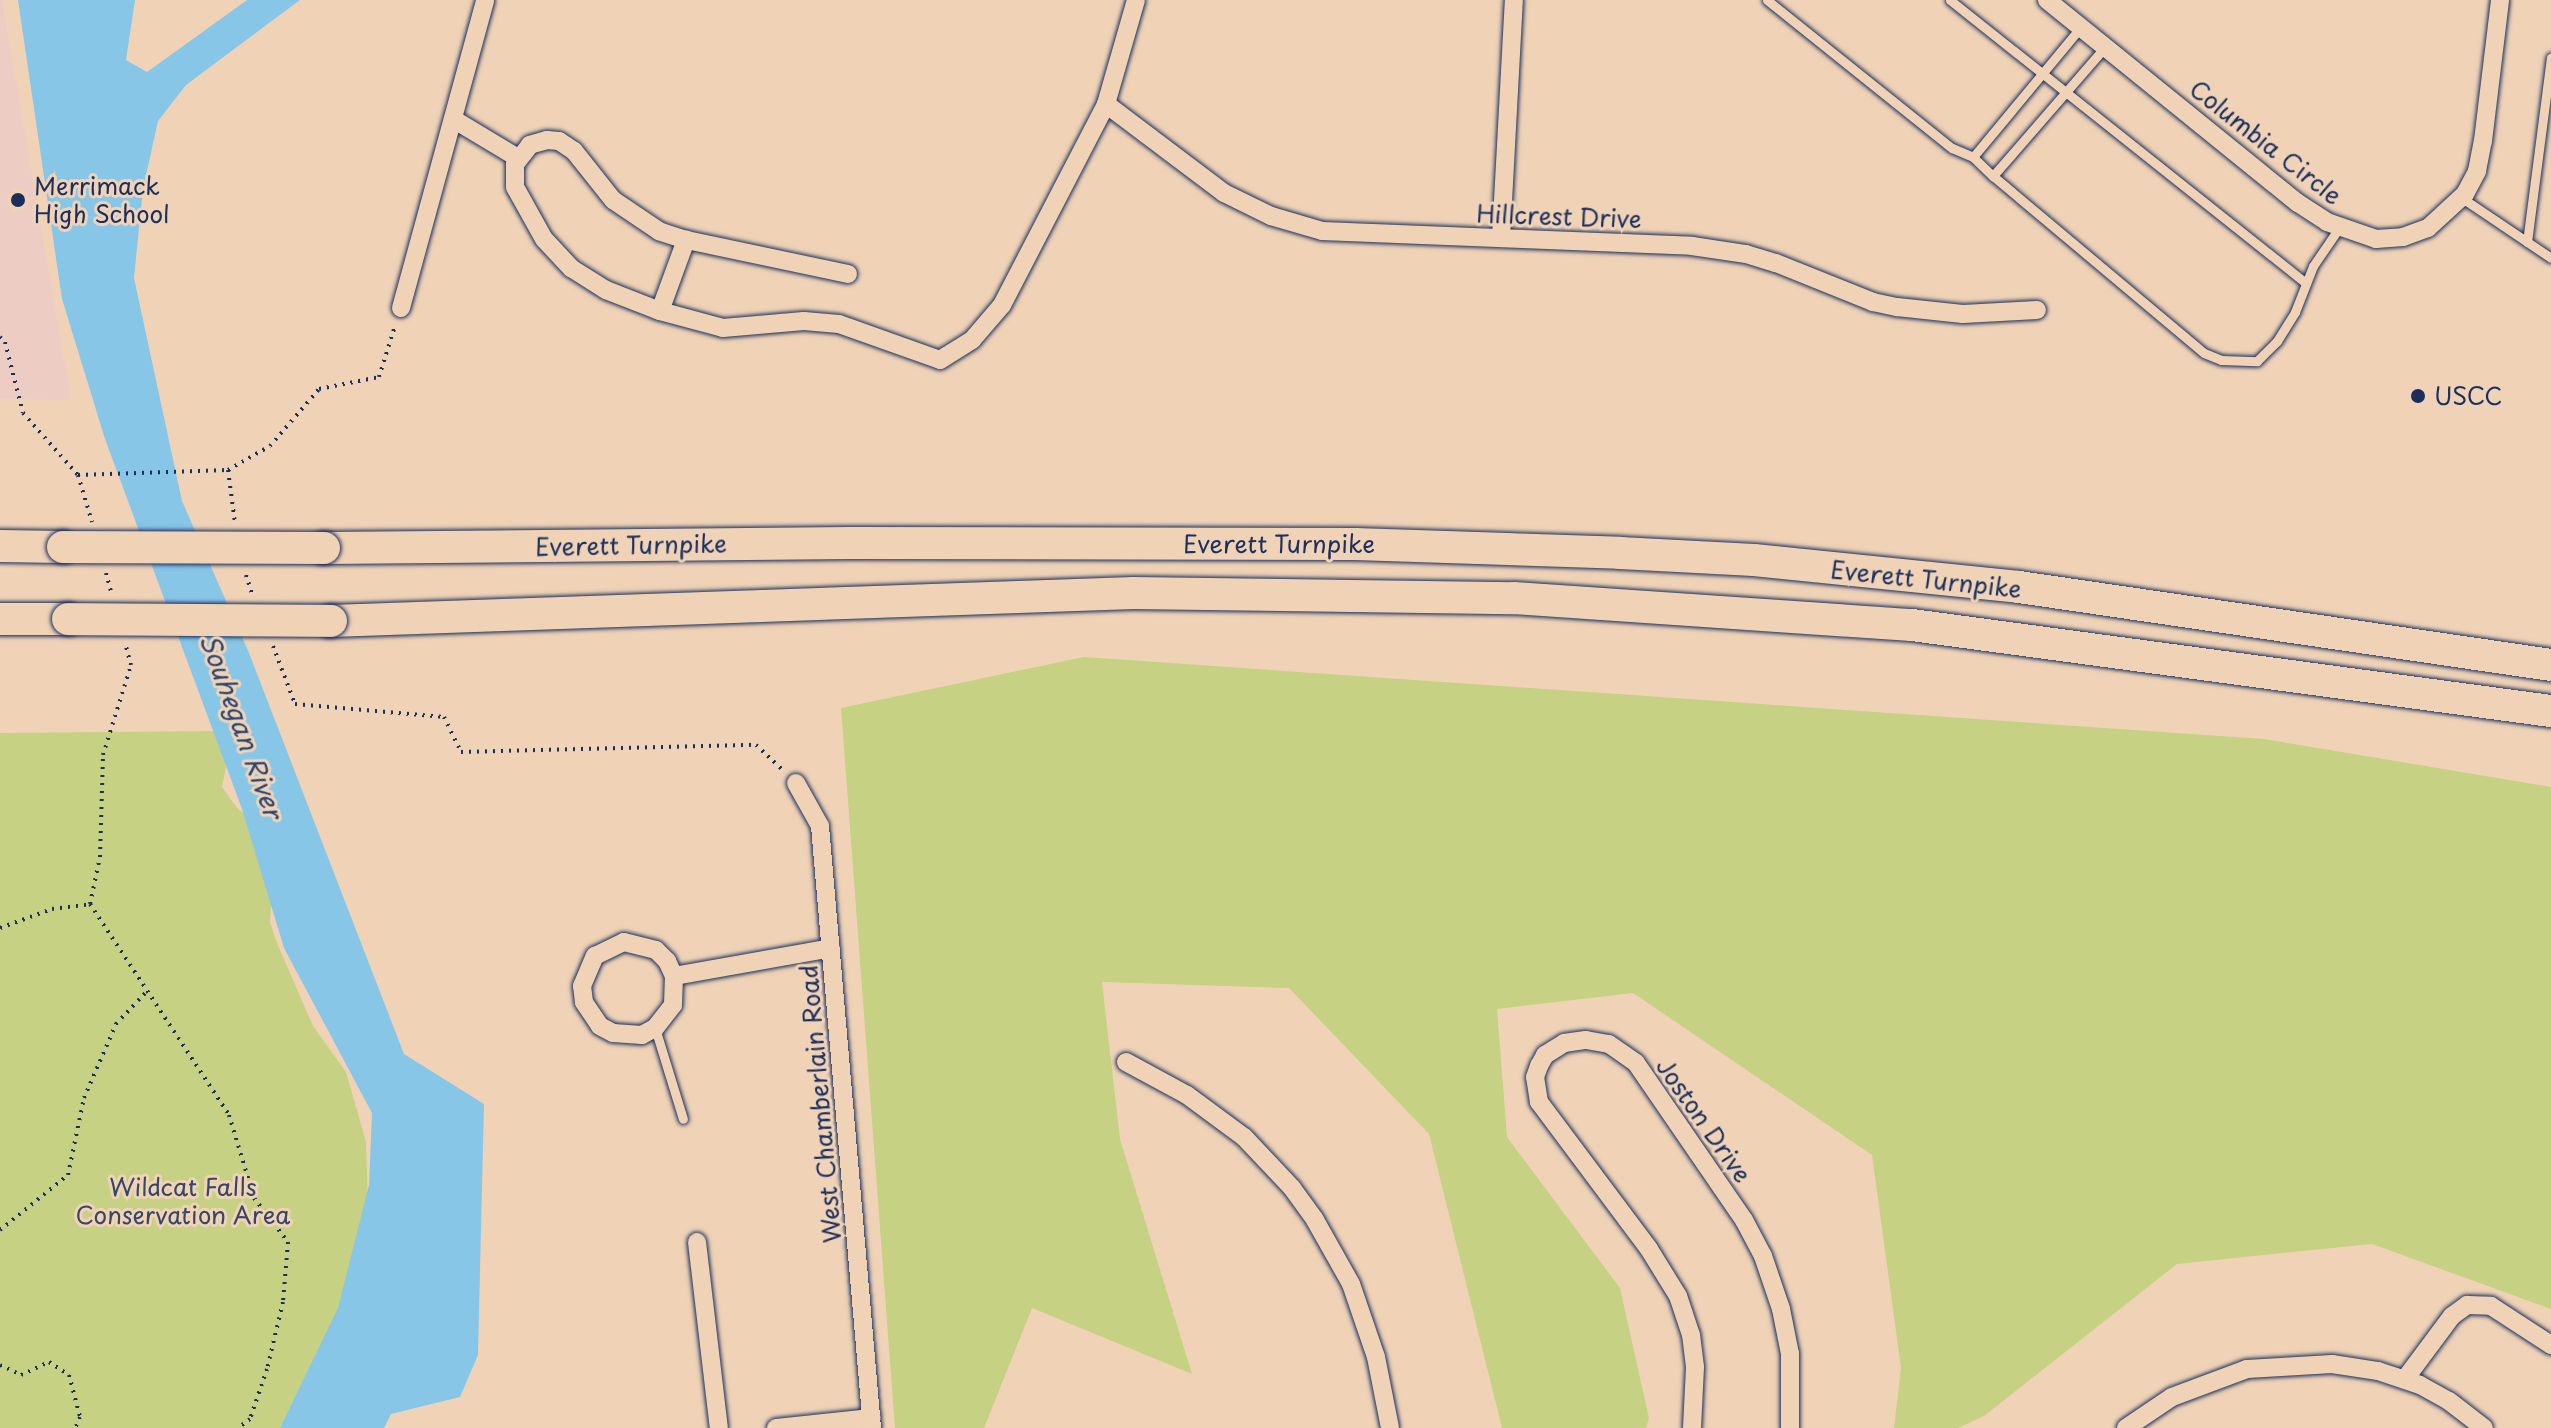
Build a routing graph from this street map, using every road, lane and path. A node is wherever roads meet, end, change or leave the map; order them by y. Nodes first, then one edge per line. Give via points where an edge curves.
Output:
1 (485, 0) edge
2 (1136, 0) edge
3 (1514, 0) edge
4 (1767, 0) edge
5 (1950, 0) edge
6 (2047, 0) edge
7 (2500, 0) edge
8 (2081, 27) junction
9 (2105, 47) junction
10 (2551, 58) edge
11 (2042, 74) junction
12 (2065, 93) junction
13 (1106, 104) junction
14 (453, 119) junction
15 (1973, 157) junction
16 (518, 158) junction
17 (1993, 176) junction
18 (2462, 198) junction
19 (2339, 228) junction
20 (1501, 238) junction
21 (686, 240) junction
22 (2527, 242) junction
23 (2551, 258) edge
24 (848, 274) dead end
25 (2306, 283) junction
26 (401, 308) joint
27 (2037, 310) dead end
28 (660, 311) junction
29 (0, 337) edge
30 (228, 470) junction
31 (78, 475) junction
32 (93, 524) dead end
33 (237, 532) dead end
34 (0, 546) edge
35 (241, 562) dead end
36 (105, 567) dead end
37 (257, 605) dead end
38 (116, 609) dead end
39 (0, 619) edge
40 (268, 633) dead end
41 (124, 637) dead end
42 (2551, 665) edge
43 (2551, 711) edge
44 (796, 783) joint
45 (90, 904) junction
46 (0, 928) edge
47 (831, 948) junction
48 (674, 976) junction
49 (148, 990) junction
50 (655, 1028) junction
51 (1126, 1062) dead end
52 (683, 1119) dead end
53 (0, 1230) edge
54 (697, 1242) dead end
55 (2551, 1345) edge
56 (0, 1365) edge
57 (2405, 1379) junction
58 (871, 1423) edge
59 (75, 1428) edge
60 (238, 1428) edge
61 (719, 1428) edge
62 (776, 1428) edge
63 (1390, 1428) edge
64 (1692, 1428) edge
65 (1790, 1428) edge
66 (2126, 1428) edge
67 (2484, 1428) edge

1 - 14 street
2 - 13 street
3 - 20 street
4 - 15 lane via 1952,148
5 - 11 lane
6 - 8 street, Columbia Circle
7 - 18 street, Columbia Circle via 2483,141 2477,171
8 - 9 street, Columbia Circle
8 - 11 lane
9 - 12 lane
9 - 19 street, Columbia Circle via 2298,203
10 - 22 lane
11 - 12 lane
11 - 15 lane
12 - 17 lane
12 - 25 lane
13 - 20 street, Hillcrest Drive via 1224,193 1296,225 1348,234
13 - 28 street via 1002,305 972,340 940,360 839,324 804,321 723,328
14 - 16 street
14 - 26 street
15 - 17 lane
16 - 21 street via 541,141 565,144 624,209 659,231
16 - 28 street via 515,187 536,228 560,258 606,290
17 - 25 lane via 2204,353 2221,360 2257,361 2277,341
18 - 19 street, Columbia Circle via 2428,228 2403,237 2376,239
18 - 22 lane
19 - 25 lane
20 - 27 street, Hillcrest Drive via 1719,249 1776,263 1897,307 1963,314
21 - 24 street
21 - 28 street
22 - 23 lane
26 - 30 path via 379,377 319,389 270,446
29 - 31 path via 23,413
30 - 31 path
30 - 33 path
31 - 32 path
34 - 42 highway, Everett Turnpike, bridge via 1323,544 1620,553 1754,560 2019,587
35 - 37 path
36 - 38 path
39 - 43 highway, Everett Turnpike, bridge via 331,621 1134,593 1514,598 1912,625
40 - 44 path via 295,704 444,717 461,752 756,745
41 - 45 path via 131,665 103,755 100,857
44 - 47 street, West Chamberlain Road via 820,826
45 - 46 path via 52,909
45 - 49 path
47 - 48 street
47 - 58 street, West Chamberlain Road
48 - 50 street via 673,1005
48 - 50 street via 656,950 641,943 609,947 586,970 584,1002 600,1026 628,1036
49 - 53 path via 116,1024 84,1098 68,1175
49 - 60 path via 229,1115 254,1198 288,1242 283,1302 267,1369 250,1419
50 - 52 lane
51 - 63 street via 1235,1129 1292,1188 1351,1284 1376,1357
54 - 61 street
55 - 57 street via 2491,1306 2467,1305 2452,1316
56 - 59 path via 21,1375 49,1362 69,1375 80,1417
57 - 66 street via 2332,1364 2247,1369 2172,1397
57 - 67 street via 2449,1401
58 - 62 street
64 - 65 street, Joston Drive via 1695,1367 1678,1296 1539,1102 1539,1066 1545,1055 1564,1043 1609,1044 1636,1063 1744,1220 1781,1309 1790,1354

